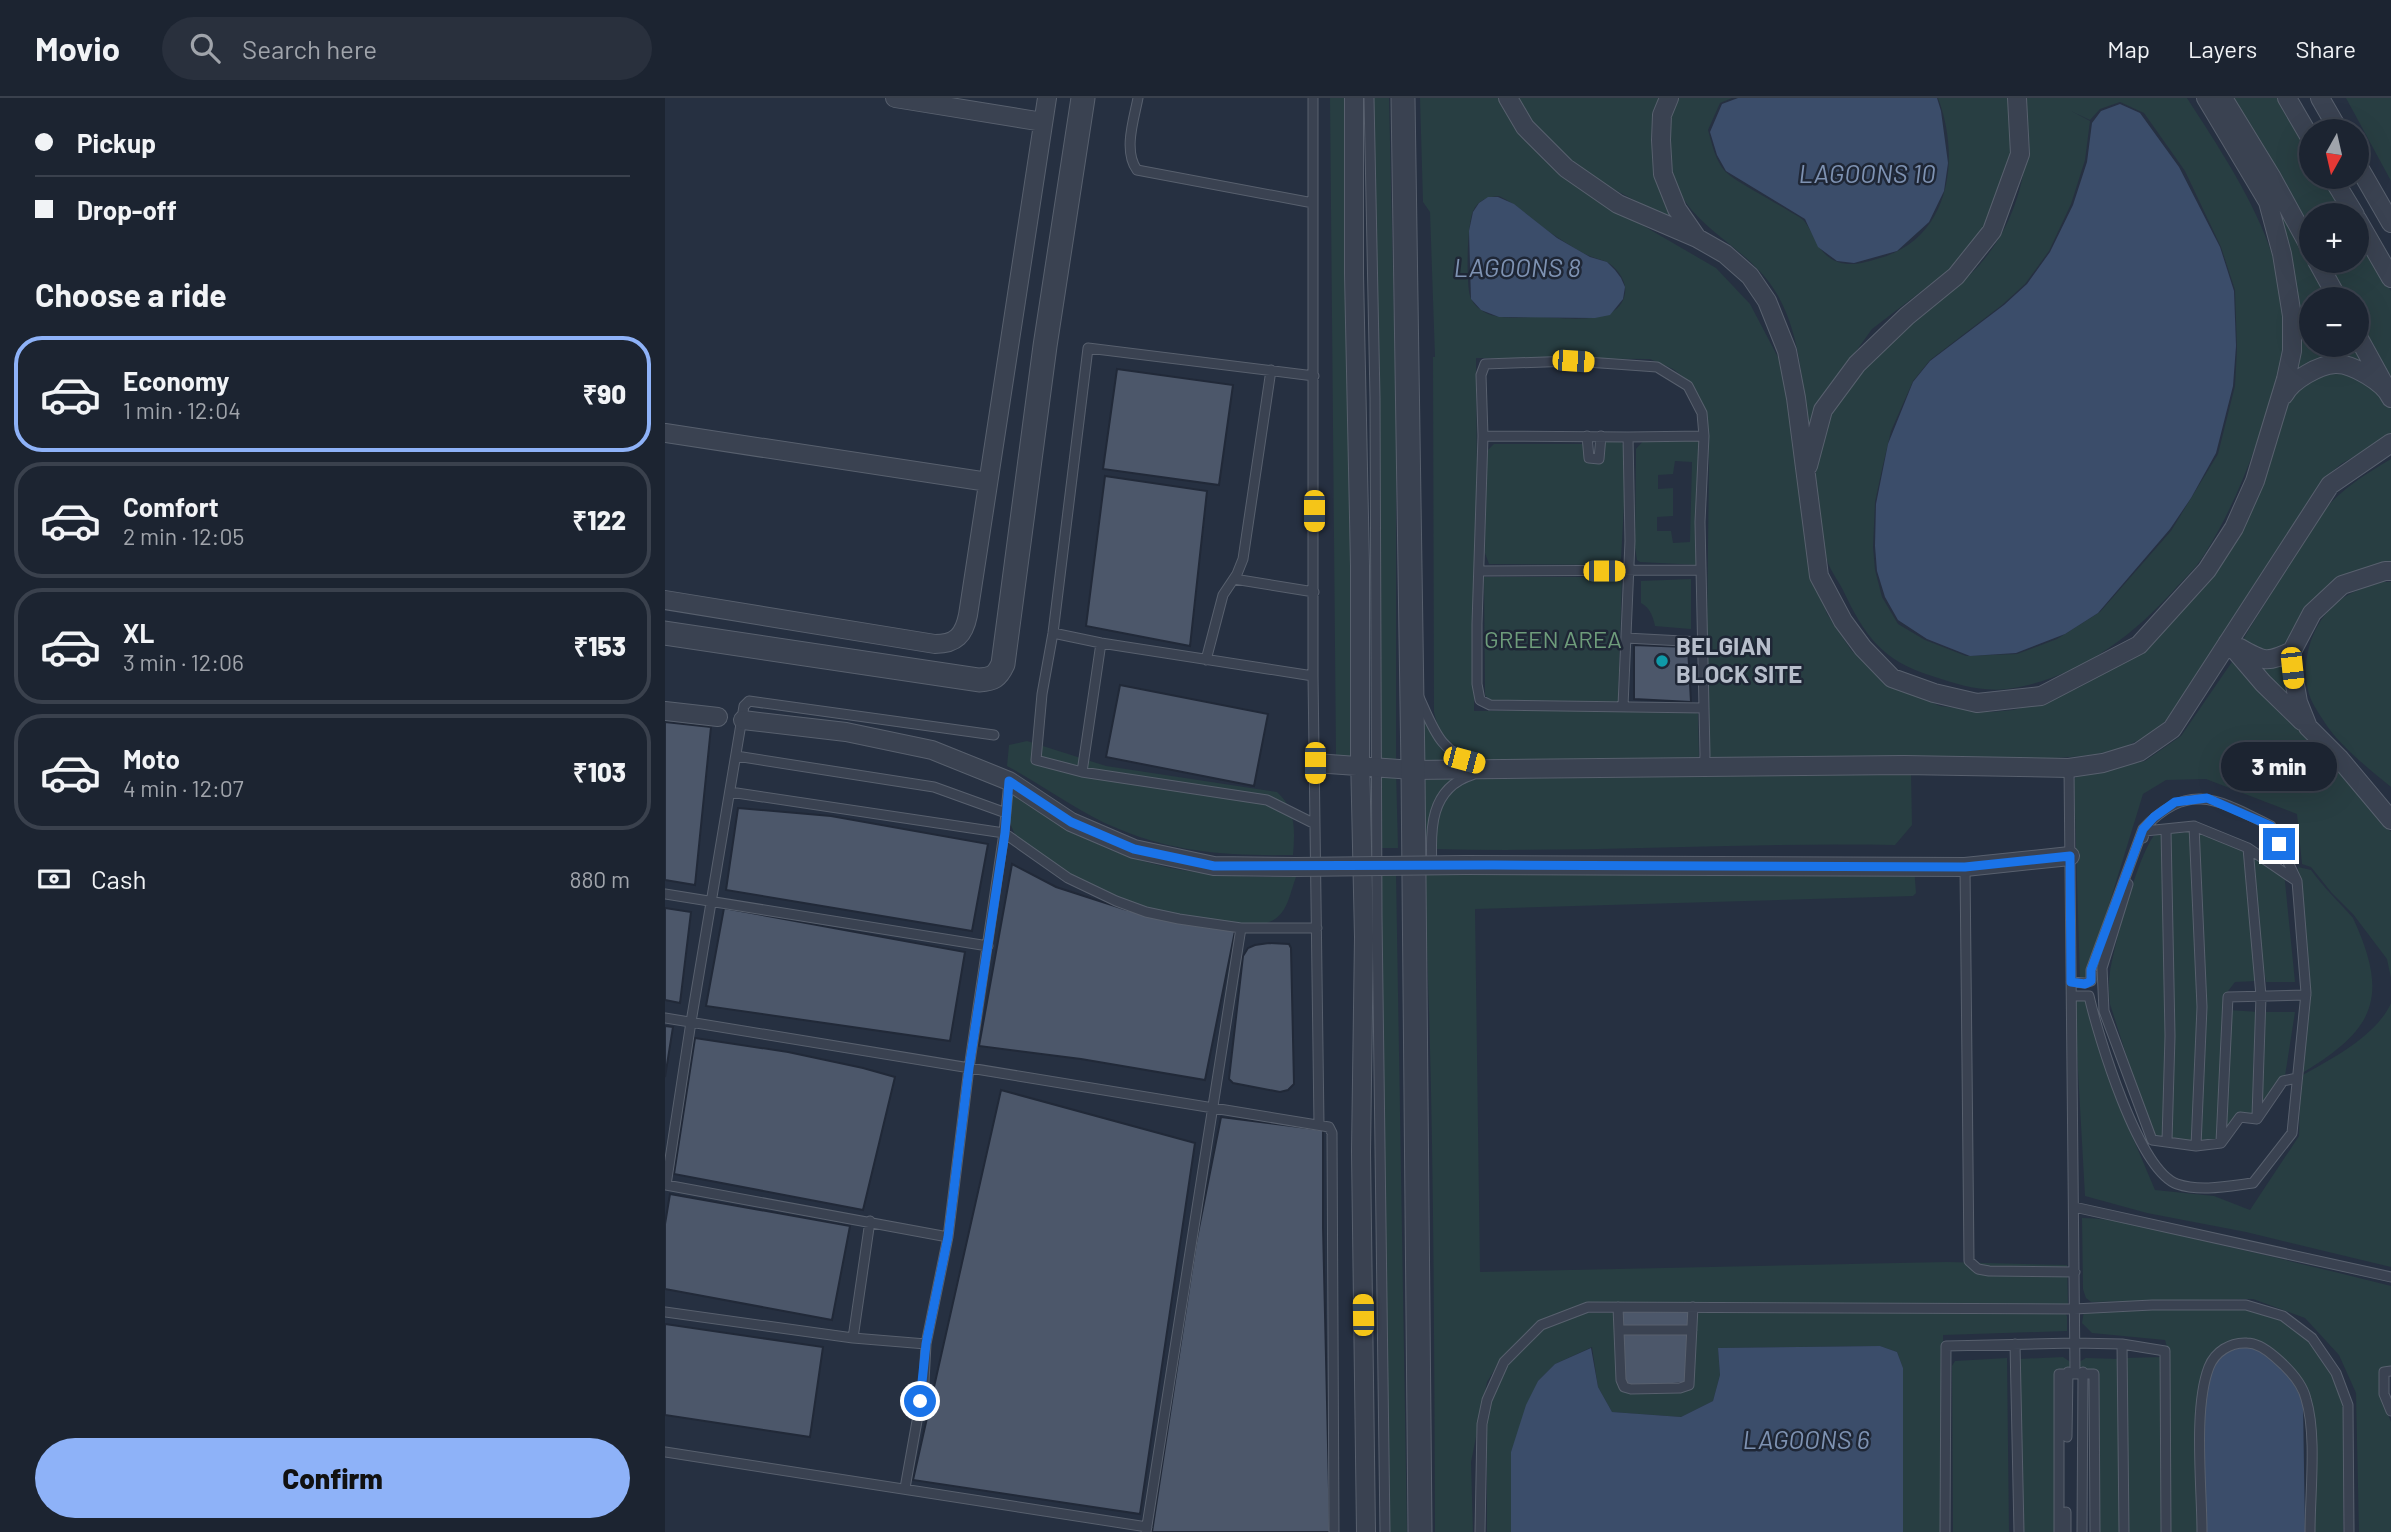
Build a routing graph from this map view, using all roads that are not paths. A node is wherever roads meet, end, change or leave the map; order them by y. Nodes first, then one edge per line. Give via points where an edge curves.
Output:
1 (895, 98) edge
2 (1047, 98) edge
3 (1083, 98) edge
4 (1137, 98) edge
5 (1313, 98) edge
6 (1354, 98) edge
7 (1369, 98) edge
8 (1403, 98) edge
9 (1508, 98) edge
10 (1669, 98) edge
11 (2017, 98) edge
12 (2206, 98) edge
13 (2223, 98) edge
14 (2287, 98) edge
15 (2320, 98) edge
16 (2299, 119) edge
17 (2332, 119) edge
18 (1043, 122) junction
19 (2369, 185) edge
20 (1313, 203) junction
21 (2391, 223) edge
22 (2299, 227) edge
23 (1697, 238) junction
24 (2369, 240) edge
25 (2391, 278) edge
26 (2369, 357) edge
27 (1272, 370) junction
28 (1314, 376) junction
29 (2390, 395) edge
30 (2277, 411) junction
31 (665, 433) edge
32 (1483, 436) junction
33 (1587, 436) junction
34 (1601, 436) junction
35 (1704, 436) junction
36 (1629, 437) junction
37 (2391, 443) edge
38 (1806, 477) junction
39 (988, 482) junction
40 (1701, 570) junction
41 (1479, 571) junction
42 (1629, 571) junction
43 (2391, 571) edge
44 (1234, 579) junction
45 (1314, 592) junction
46 (665, 600) edge
47 (665, 633) edge
48 (1053, 633) junction
49 (1626, 638) junction
50 (1702, 642) junction
51 (2228, 642) junction
52 (1101, 643) junction
53 (2292, 650) junction
54 (1206, 660) junction
55 (1313, 676) junction
56 (1410, 677) junction
57 (1623, 706) junction
58 (1703, 708) junction
59 (665, 710) edge
60 (731, 718) junction
61 (2308, 727) junction
62 (993, 735) dead end
63 (736, 756) junction
64 (1315, 763) junction
65 (1368, 767) junction
66 (1493, 768) junction
67 (1704, 768) junction
68 (2069, 768) junction
69 (1413, 771) junction
70 (1082, 772) junction
71 (1009, 781) junction
72 (730, 792) junction
73 (1006, 813) junction
74 (2391, 820) edge
75 (1315, 824) junction
76 (2194, 826) junction
77 (2166, 829) junction
78 (1005, 833) junction
79 (2248, 848) junction
80 (2070, 856) junction
81 (1431, 866) junction
82 (1965, 867) junction
83 (2297, 881) junction
84 (665, 894) edge
85 (711, 901) junction
86 (1241, 928) junction
87 (1317, 928) junction
88 (988, 946) junction
89 (2071, 982) junction
90 (2305, 995) junction
91 (2071, 996) junction
92 (2261, 996) junction
93 (665, 1018) edge
94 (691, 1022) junction
95 (969, 1068) junction
96 (2297, 1078) junction
97 (1213, 1107) junction
98 (2257, 1119) junction
99 (1319, 1125) junction
100 (2167, 1141) junction
101 (2221, 1143) junction
102 (2196, 1146) junction
103 (665, 1187) edge
104 (2074, 1207) junction
105 (870, 1221) junction
106 (948, 1237) junction
107 (2075, 1272) junction
108 (2391, 1277) edge
109 (1618, 1307) junction
110 (1693, 1307) junction
111 (2074, 1308) junction
112 (665, 1312) edge
113 (1619, 1330) junction
114 (1692, 1330) junction
115 (853, 1338) junction
116 (2074, 1343) junction
117 (926, 1344) junction
118 (2015, 1344) junction
119 (2122, 1344) junction
120 (2391, 1371) edge
121 (2075, 1372) junction
122 (2391, 1411) edge
123 (2067, 1437) dead end
124 (665, 1452) edge
125 (905, 1488) junction
126 (2066, 1512) dead end
127 (1146, 1530) edge
128 (1334, 1532) edge
129 (1366, 1532) edge
130 (1385, 1532) edge
131 (1420, 1532) edge
132 (1479, 1532) edge
133 (1945, 1532) edge
134 (2019, 1532) edge
135 (2059, 1532) edge
136 (2066, 1532) edge
137 (2082, 1532) edge
138 (2095, 1532) edge
139 (2124, 1532) edge
140 (2167, 1532) edge
141 (2202, 1532) edge
142 (2310, 1532) edge
143 (2349, 1532) edge

1 - 18 street
2 - 18 street
3 - 47 street via 1003,664 997,676 979,680
4 - 20 lane via 1130,147 1136,170
5 - 20 lane
6 - 65 street via 1360,566
7 - 65 lane via 1375,398
8 - 56 street
9 - 23 street via 1525,127 1566,169 1618,204
10 - 23 street via 1662,115 1663,174 1677,209
11 - 38 street via 2020,154 1991,231 1957,276 1857,364 1823,410
12 - 30 street via 2268,202 2282,254 2292,316 2292,351
13 - 22 street
14 - 16 street
15 - 17 street
18 - 39 street
19 - 21 street
20 - 28 lane
23 - 38 street via 1750,276 1767,301 1787,351
24 - 25 street
26 - 29 street
27 - 28 lane
27 - 44 lane via 1243,559
27 - 48 lane via 1088,348
28 - 45 lane
29 - 30 street via 2363,372 2336,363 2302,375 2286,390
30 - 38 street via 2255,481 2234,528 2207,570 2139,645 2041,696 1977,703 1892,678 1843,621 1819,576
31 - 39 street
32 - 33 lane
32 - 35 lane via 1481,375 1485,364 1573,361 1657,366 1688,386 1702,413
32 - 41 lane
33 - 34 lane
33 - 34 lane via 1589,458 1599,459
34 - 36 lane
35 - 36 lane
35 - 40 lane
36 - 42 lane
37 - 51 street via 2330,485
39 - 46 street via 965,628 953,642 935,644
40 - 42 lane
40 - 50 lane
41 - 42 lane
41 - 57 lane via 1477,672 1481,700 1490,705
42 - 49 lane
43 - 53 street via 2342,585 2312,613
44 - 45 lane
44 - 54 lane via 1217,611
45 - 55 lane
48 - 52 lane
48 - 70 lane via 1036,760
49 - 50 lane
49 - 57 lane
50 - 58 lane
51 - 53 street via 2261,660 2274,660
51 - 61 street
51 - 68 street via 2172,729 2139,752
52 - 54 lane
52 - 70 lane
53 - 61 street via 2298,702
54 - 55 lane
55 - 64 lane
56 - 66 lane via 1445,747 1464,760
56 - 69 street
57 - 58 lane
58 - 67 lane
59 - 60 street
60 - 62 lane via 749,701
60 - 63 lane
60 - 71 street via 846,732 932,750
61 - 74 street
63 - 72 lane
63 - 73 lane via 934,787
64 - 65 street
64 - 75 lane
65 - 69 street
65 - 129 street via 1361,1152
65 - 130 lane
66 - 67 street
66 - 69 street
66 - 81 lane via 1463,777 1435,808
67 - 68 street
68 - 80 lane
69 - 131 street
70 - 75 lane via 1260,798
71 - 73 lane
71 - 81 street, bridge via 1071,822 1134,849 1214,866
72 - 78 lane
72 - 85 lane
73 - 78 lane
75 - 87 lane
76 - 77 lane
76 - 79 lane
76 - 102 lane via 2202,1007
77 - 100 lane
77 - 100 lane via 2145,831 2102,968 2104,1011 2126,1072 2152,1140
78 - 86 lane via 1068,878 1116,901 1179,919
78 - 88 lane
79 - 83 lane
79 - 92 lane
80 - 82 street
80 - 89 lane
81 - 82 street, bridge
82 - 107 lane via 1969,1261 1989,1271
83 - 89 lane via 2271,826 2207,798 2175,802 2143,829 2091,970 2091,981
83 - 90 lane
84 - 85 lane
85 - 88 lane
85 - 94 lane
86 - 87 lane
86 - 97 lane
87 - 99 lane
88 - 95 lane
89 - 91 lane
90 - 92 lane
90 - 96 lane
91 - 96 lane via 2089,996 2124,1108 2161,1173 2177,1184 2211,1188 2253,1183 2293,1133
91 - 104 lane
92 - 98 lane
92 - 101 lane via 2228,997
93 - 94 lane
94 - 95 lane
94 - 103 lane
95 - 97 lane
95 - 106 lane
96 - 98 lane via 2283,1081
97 - 99 lane
97 - 127 lane
98 - 101 lane via 2239,1117
99 - 128 lane via 1329,1127 1332,1133
100 - 102 lane
101 - 102 lane
103 - 105 lane
104 - 107 lane
104 - 108 lane
105 - 106 lane
105 - 115 lane
106 - 117 lane
107 - 111 lane
109 - 110 lane
109 - 113 lane
109 - 132 lane via 1588,1307 1541,1325 1504,1362 1482,1424
110 - 111 lane
110 - 114 lane
111 - 116 lane
111 - 143 lane via 2246,1305 2283,1316 2312,1338 2336,1373 2348,1405
112 - 115 lane
113 - 114 lane
113 - 114 lane via 1621,1380 1631,1389 1689,1385
115 - 117 lane
116 - 118 lane
116 - 119 lane
116 - 121 lane
117 - 125 lane via 924,1382
118 - 133 lane via 1946,1346
118 - 134 lane
119 - 139 lane
119 - 140 lane via 2165,1350
120 - 122 lane via 2384,1371 2384,1394
121 - 123 lane
121 - 135 lane via 2059,1374
121 - 137 lane
121 - 138 lane via 2094,1375
124 - 125 lane
125 - 127 lane
126 - 136 lane
141 - 142 lane via 2200,1411 2204,1389 2217,1353 2239,1343 2251,1343 2277,1359 2295,1377 2306,1398 2311,1434

